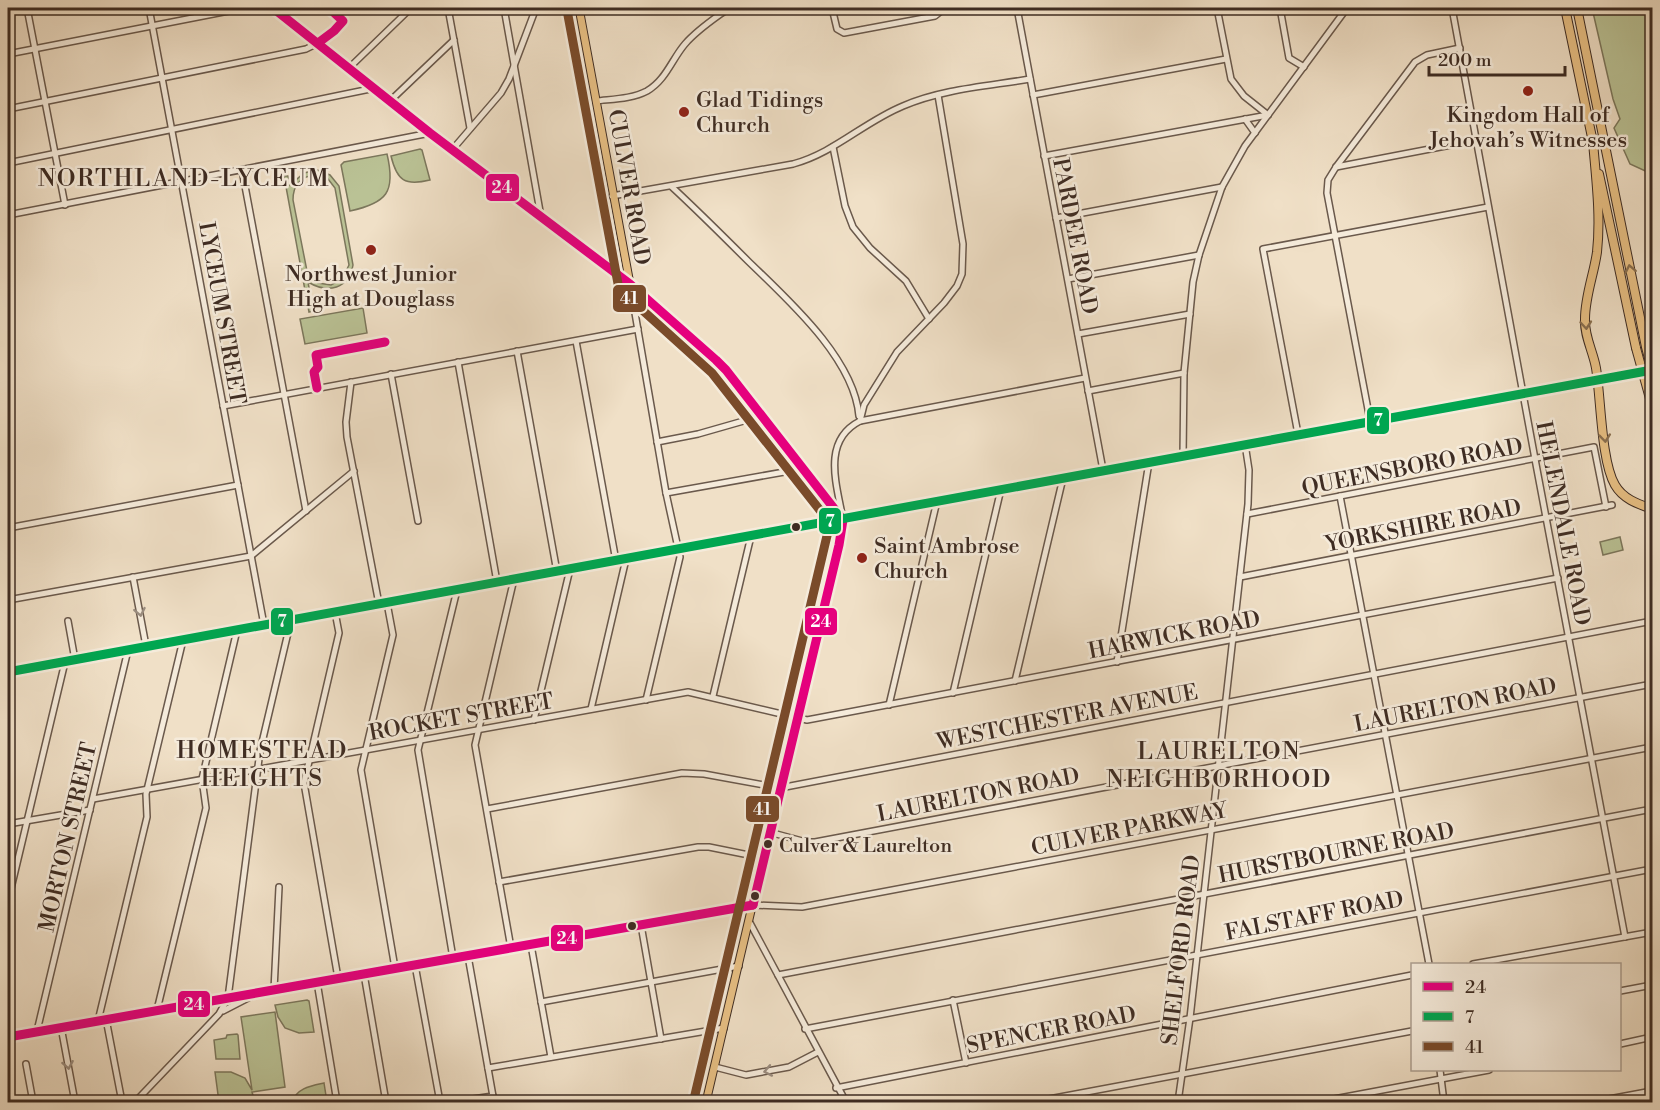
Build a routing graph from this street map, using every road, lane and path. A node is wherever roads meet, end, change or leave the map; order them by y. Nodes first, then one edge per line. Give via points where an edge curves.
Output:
1 (27, 8) edge
2 (149, 8) edge
3 (244, 8) edge
4 (273, 8) edge
5 (411, 8) edge
6 (448, 8) edge
7 (504, 8) edge
8 (536, 8) edge
9 (579, 8) edge
10 (729, 8) edge
11 (832, 8) edge
12 (942, 8) edge
13 (1017, 8) edge
14 (1217, 8) edge
15 (1280, 8) edge
16 (1347, 8) edge
17 (1452, 8) edge
18 (1565, 8) edge
19 (1577, 8) edge
20 (153, 26) junction
21 (454, 39) junction
22 (318, 43) junction
23 (35, 48) junction
24 (1460, 48) junction
25 (8, 54) edge
26 (1226, 59) junction
27 (514, 65) junction
28 (1304, 67) junction
29 (349, 68) junction
30 (163, 78) junction
31 (1030, 79) junction
32 (375, 88) junction
33 (938, 95) junction
34 (1033, 95) junction
35 (44, 101) junction
36 (390, 101) junction
37 (596, 101) junction
38 (8, 109) edge
39 (1268, 115) junction
40 (1245, 119) junction
41 (470, 128) junction
42 (172, 130) junction
43 (430, 133) junction
44 (1255, 133) junction
45 (1477, 140) junction
46 (1593, 142) junction
47 (833, 147) junction
48 (453, 150) junction
49 (54, 153) junction
50 (1044, 156) junction
51 (8, 162) edge
52 (1336, 167) junction
53 (242, 170) junction
54 (182, 182) junction
55 (672, 187) junction
56 (1222, 187) junction
57 (612, 196) junction
58 (64, 205) junction
59 (1488, 207) junction
60 (8, 215) edge
61 (541, 217) junction
62 (1056, 218) junction
63 (1335, 235) junction
64 (1199, 255) junction
65 (1068, 279) junction
66 (630, 284) junction
67 (1190, 314) junction
68 (929, 319) junction
69 (638, 329) junction
70 (1078, 334) junction
71 (576, 340) junction
72 (517, 351) junction
73 (458, 362) junction
74 (1653, 370) edge
75 (1184, 373) junction
76 (391, 374) junction
77 (1085, 378) junction
78 (1598, 380) junction
79 (351, 382) junction
80 (1088, 391) junction
81 (1522, 393) junction
82 (284, 395) junction
83 (223, 406) junction
84 (1653, 406) edge
85 (760, 416) junction
86 (1370, 420) junction
87 (860, 421) junction
88 (1298, 434) junction
89 (657, 442) junction
90 (1245, 444) junction
91 (1183, 456) junction
92 (1534, 459) junction
93 (1149, 462) junction
94 (801, 469) junction
95 (1103, 470) junction
96 (354, 471) junction
97 (1063, 478) junction
98 (238, 486) junction
99 (1001, 489) junction
100 (666, 493) junction
101 (1340, 496) junction
102 (937, 501) junction
103 (1609, 506) joint
104 (1653, 508) edge
105 (306, 511) junction
106 (1247, 514) junction
107 (1546, 518) junction
108 (843, 520) junction
109 (418, 521) dead end
110 (8, 528) edge
111 (751, 536) junction
112 (680, 549) junction
113 (251, 555) junction
114 (1352, 555) junction
115 (626, 559) junction
116 (616, 561) junction
117 (570, 569) junction
118 (557, 572) junction
119 (133, 577) junction
120 (1240, 577) junction
121 (1558, 578) junction
122 (514, 579) junction
123 (497, 582) junction
124 (458, 590) junction
125 (8, 600) edge
126 (383, 603) junction
127 (335, 612) junction
128 (1363, 615) junction
129 (291, 620) junction
130 (68, 621) dead end
131 (1653, 621) edge
132 (264, 625) junction
133 (237, 630) junction
134 (1569, 636) junction
135 (183, 640) junction
136 (1233, 640) junction
137 (146, 646) junction
138 (128, 650) junction
139 (75, 660) junction
140 (65, 662) junction
141 (1117, 662) junction
142 (8, 672) edge
143 (1374, 675) junction
144 (1015, 681) junction
145 (1653, 684) edge
146 (953, 693) junction
147 (713, 696) junction
148 (1581, 697) junction
149 (646, 700) junction
150 (1226, 702) junction
151 (890, 705) junction
152 (591, 710) junction
153 (796, 718) junction
154 (534, 720) junction
155 (477, 730) junction
156 (1386, 734) junction
157 (419, 741) junction
158 (1653, 747) edge
159 (365, 750) junction
160 (1592, 759) junction
161 (309, 760) junction
162 (1219, 764) junction
163 (258, 769) junction
164 (202, 779) junction
165 (780, 788) junction
166 (147, 789) junction
167 (1397, 795) junction
168 (93, 799) junction
169 (487, 809) junction
170 (1653, 809) edge
171 (90, 810) junction
172 (1603, 818) junction
173 (27, 821) junction
174 (8, 824) edge
175 (1211, 830) junction
176 (769, 832) junction
177 (1408, 855) junction
178 (764, 858) junction
179 (1653, 869) edge
180 (1614, 876) junction
181 (499, 882) junction
182 (279, 887) dead end
183 (1204, 893) junction
184 (8, 901) edge
185 (753, 905) junction
186 (1419, 913) junction
187 (750, 923) junction
188 (641, 925) junction
189 (1653, 932) edge
190 (1625, 937) junction
191 (531, 945) junction
192 (511, 948) junction
193 (1197, 954) junction
194 (468, 956) junction
195 (453, 958) junction
196 (1429, 963) edge
197 (1479, 963) edge
198 (416, 965) junction
199 (739, 966) junction
200 (395, 969) junction
201 (364, 974) junction
202 (778, 975) junction
203 (1411, 975) edge
204 (338, 978) junction
205 (317, 982) junction
206 (651, 982) junction
207 (1653, 985) edge
208 (274, 990) junction
209 (1621, 991) edge
210 (262, 992) junction
211 (228, 998) junction
212 (953, 1000) junction
213 (541, 1002) junction
214 (157, 1010) junction
215 (219, 1014) junction
216 (1190, 1018) junction
217 (106, 1019) junction
218 (98, 1021) junction
219 (61, 1027) junction
220 (724, 1028) junction
221 (805, 1029) junction
222 (37, 1031) junction
223 (1411, 1031) edge
224 (8, 1037) edge
225 (1653, 1037) edge
226 (661, 1039) junction
227 (1621, 1044) edge
228 (818, 1052) junction
229 (551, 1057) junction
230 (966, 1063) junction
231 (26, 1064) dead end
232 (715, 1067) junction
233 (488, 1068) junction
234 (1440, 1071) edge
235 (1484, 1071) edge
236 (1182, 1075) junction
237 (1441, 1079) junction
238 (837, 1088) junction
239 (1653, 1091) edge
240 (494, 1099) edge
241 (33, 1102) edge
242 (75, 1102) edge
243 (122, 1102) edge
244 (135, 1102) edge
245 (337, 1102) edge
246 (386, 1102) edge
247 (440, 1102) edge
248 (453, 1102) edge
249 (698, 1102) edge
250 (706, 1102) edge
251 (846, 1102) edge
252 (1033, 1102) edge
253 (1178, 1102) edge
254 (1318, 1102) edge
255 (1444, 1102) edge
256 (1593, 1102) edge

1 - 23 street
2 - 20 street, LYCEUM STREET
3 - 20 street
4 - 22 street
5 - 29 street
6 - 21 street
7 - 27 street
8 - 27 street
9 - 37 main road, CULVER ROAD
10 - 37 street via 693,35 662,78 648,90
11 - 12 street via 837,29 844,33 935,16
13 - 31 street, PARDEE ROAD
14 - 26 street
15 - 28 street via 1289,58
16 - 28 street
17 - 24 street, HELENDALE ROAD
18 - 46 highway
74 -> 19 highway, bridge
20 - 23 street
20 - 30 street, LYCEUM STREET
21 - 36 street
21 - 41 street
22 - 29 street
22 - 30 street via 306,49
23 - 25 street
23 - 35 street
24 - 45 street, HELENDALE ROAD
24 - 52 street via 1426,55 1415,62
26 - 34 street
26 - 39 street via 1236,87
27 - 41 street via 501,93
27 - 61 street
28 - 39 street
29 - 32 street
30 - 35 street
30 - 42 street, LYCEUM STREET
31 - 33 street
31 - 34 street, PARDEE ROAD
32 - 36 street
32 - 42 street
33 - 47 street via 895,109
33 - 68 street via 964,263 954,291
34 - 50 street, PARDEE ROAD
35 - 38 street
35 - 49 street
36 - 43 street
37 - 57 main road, CULVER ROAD
39 - 40 street
39 - 44 street
40 - 44 street
40 - 50 street
41 - 48 street
42 - 49 street
42 - 54 street, LYCEUM STREET
43 - 48 street
43 - 53 street
44 - 56 street
45 - 52 street
45 - 59 street, HELENDALE ROAD
46 -> 78 highway via 1599,234 1585,321
46 - 84 highway, bridge via 1636,348
47 - 55 street via 793,164
47 - 68 street via 853,227 906,281
48 - 61 street
49 - 51 street
49 - 58 street
50 - 62 street, PARDEE ROAD
52 - 63 street via 1326,188
53 - 54 street
53 - 82 street
54 - 58 street
54 - 83 street, LYCEUM STREET
55 - 57 street
55 - 87 street via 819,334 853,391
56 - 62 street
56 - 64 street
57 - 66 main road, CULVER ROAD
58 - 60 street
59 - 63 street
59 - 81 street, HELENDALE ROAD
61 - 66 street
62 - 65 street, PARDEE ROAD
63 - 86 street
63 - 88 street via 1263,249
64 - 65 street
64 - 67 street
65 - 70 street, PARDEE ROAD
66 - 69 street
66 - 85 main road, CULVER ROAD via 721,365
67 - 70 street
67 - 75 street
68 - 87 street via 893,358 864,405
69 - 71 street
69 - 89 street
70 - 77 street, PARDEE ROAD
71 - 72 street
71 - 116 street
72 - 73 street
72 - 118 street
73 - 76 street
73 - 123 street
74 - 78 main road
75 - 80 street
75 - 91 street
76 - 79 street
76 - 109 street
77 - 80 street, PARDEE ROAD
77 - 87 street
78 - 81 main road
78 -> 104 highway via 1612,479 1625,496
79 - 82 street
79 - 96 street via 346,422
80 - 95 street, PARDEE ROAD
81 - 86 main road
81 - 92 street, HELENDALE ROAD
82 - 83 street
82 - 105 street
83 - 98 street, LYCEUM STREET
85 - 89 street
85 - 94 main road, CULVER ROAD
86 - 88 main road
87 - 108 street via 844,432 834,451
88 - 90 main road
89 - 100 street
90 - 91 main road
90 - 106 street, SHELFORD ROAD via 1250,482
91 - 93 main road
92 - 101 street, QUEENSBORO ROAD
92 - 103 street, QUEENSBORO ROAD via 1594,447
92 - 107 street, HELENDALE ROAD
93 - 95 main road
93 - 141 street
94 - 100 street
94 - 108 main road, CULVER ROAD
95 - 97 main road
96 - 105 street
96 - 126 street
97 - 99 main road
97 - 144 street
98 - 110 street
98 - 113 street, LYCEUM STREET
99 - 102 main road
99 - 146 street
100 - 112 street
101 - 106 street, QUEENSBORO ROAD
101 - 114 street
102 - 108 main road
102 - 151 street
103 - 107 street, YORKSHIRE ROAD
105 - 113 street
106 - 120 street, SHELFORD ROAD
107 - 114 street, YORKSHIRE ROAD
107 - 121 street, HELENDALE ROAD
108 - 111 main road
108 - 153 main road
111 - 112 main road
111 - 147 street
112 - 115 main road
112 - 149 street
113 - 119 street
113 - 132 street, LYCEUM STREET
114 - 120 street, YORKSHIRE ROAD
114 - 128 street
115 - 116 main road
115 - 152 street
116 - 117 main road
117 - 118 main road
117 - 154 street
118 - 122 main road
119 - 125 street
119 -> 137 street
120 - 136 street, SHELFORD ROAD
121 - 128 street, HARWICK ROAD
121 - 134 street, HELENDALE ROAD
122 - 123 main road
122 - 155 street
123 - 124 main road
124 - 126 main road
124 - 157 street
126 - 127 main road
126 - 159 street via 393,635
127 - 129 main road
127 - 161 street via 339,633
128 - 136 street, HARWICK ROAD
128 - 143 street
129 - 132 main road
129 - 163 street
130 - 139 street
131 - 134 street, WESTCHESTER AVENUE
132 - 133 main road
133 - 135 main road
133 - 164 street
134 - 143 street, WESTCHESTER AVENUE
134 - 148 street, HELENDALE ROAD
135 - 137 main road
135 - 166 street
136 - 141 street, HARWICK ROAD
136 - 150 street, SHELFORD ROAD
137 - 138 main road
138 - 139 main road
138 - 168 street, MORTON STREET
139 - 140 main road
140 - 142 main road
140 - 173 street
141 - 144 street, HARWICK ROAD
143 - 150 street, WESTCHESTER AVENUE
143 - 156 street
144 - 146 street, HARWICK ROAD
145 - 148 street, LAURELTON ROAD
146 - 151 street, HARWICK ROAD
147 - 149 street, ROCKET STREET via 688,692
147 - 153 street, ROCKET STREET
148 - 156 street, LAURELTON ROAD
148 - 160 street, HELENDALE ROAD
149 - 152 street, ROCKET STREET
150 - 162 street, SHELFORD ROAD
150 - 165 street, WESTCHESTER AVENUE
151 - 153 street, HARWICK ROAD via 807,720
152 - 154 street, ROCKET STREET
153 - 165 main road
154 - 155 street, ROCKET STREET
155 - 157 street, ROCKET STREET
155 - 169 street via 476,752
156 - 162 street, LAURELTON ROAD
156 - 167 street
157 - 159 street, ROCKET STREET
157 - 195 street via 418,757
158 - 160 street, CULVER PARKWAY
159 - 161 street, ROCKET STREET
159 - 200 street via 361,775
160 - 167 street, CULVER PARKWAY
160 - 172 street, HELENDALE ROAD
161 - 163 street, ROCKET STREET
161 - 204 street via 304,786
162 - 175 street, SHELFORD ROAD
162 - 176 street, LAURELTON ROAD via 814,842
163 - 164 street, ROCKET STREET
163 - 211 street
164 - 166 street, ROCKET STREET
164 - 214 street via 206,808
165 - 169 street, WESTCHESTER AVENUE via 682,773
165 - 176 main road
166 - 168 street, ROCKET STREET
166 - 218 street via 147,817
167 - 175 street, CULVER PARKWAY
167 - 177 street
168 - 171 street, MORTON STREET
169 - 181 street
170 - 172 street, HURSTBOURNE ROAD
171 - 173 street
171 - 222 street, MORTON STREET
172 - 177 street, HURSTBOURNE ROAD
172 - 180 street, HELENDALE ROAD
173 - 174 street
173 - 184 street
175 - 183 street, SHELFORD ROAD
175 - 185 street, CULVER PARKWAY via 802,907
176 - 178 main road
177 - 183 street, HURSTBOURNE ROAD
177 - 186 street
178 - 181 street via 698,847
178 - 185 main road
179 - 180 street, FALSTAFF ROAD
180 - 186 street, FALSTAFF ROAD
180 - 190 street, HELENDALE ROAD
181 - 192 street
182 - 208 street
183 - 193 street, SHELFORD ROAD
183 - 202 street, HURSTBOURNE ROAD
185 - 187 main road
185 - 188 street, CULVER PARKWAY
186 - 193 street, FALSTAFF ROAD
186 - 196 street
187 - 199 main road
187 - 202 street
188 - 191 street, CULVER PARKWAY
188 - 206 street
189 - 190 street
190 - 197 street
191 - 192 street, CULVER PARKWAY
191 - 213 street
192 - 194 street, CULVER PARKWAY
193 - 212 street, FALSTAFF ROAD
193 - 216 street, SHELFORD ROAD
194 - 195 street, CULVER PARKWAY
194 - 233 street
195 - 198 street, CULVER PARKWAY
198 - 200 street, CULVER PARKWAY
198 - 247 street
199 - 206 street
199 - 220 main road
200 - 201 street, CULVER PARKWAY
201 - 204 street, CULVER PARKWAY
201 - 246 street
202 - 221 street
203 - 216 street, SPENCER ROAD
204 - 205 street, CULVER PARKWAY
205 - 208 street, CULVER PARKWAY
205 - 245 street
206 - 213 street
206 - 226 street
207 - 209 street
208 - 210 street, CULVER PARKWAY
210 - 211 street
210 - 215 street
211 - 214 street
211 - 215 street
212 - 221 street, FALSTAFF ROAD
212 - 230 street
213 - 229 street
214 - 217 street
215 - 244 street
216 - 230 street, SPENCER ROAD
216 - 236 street, SHELFORD ROAD
217 - 218 street
217 - 243 street
218 - 219 street
219 - 222 street
219 -> 242 street
220 - 226 street
220 - 232 main road
221 - 228 street
222 - 224 street
223 - 236 street
225 - 227 street
226 - 229 street
228 -> 232 street via 789,1067 746,1075
228 - 238 street
229 - 233 street
230 - 238 street, SPENCER ROAD
231 - 241 street
232 - 250 main road
233 - 240 street
234 - 237 street
235 - 237 street
236 - 252 street
236 - 253 street, SHELFORD ROAD
237 - 254 street
237 - 255 street
238 - 251 street
239 - 256 street
240 - 248 street
249 - 250 street

